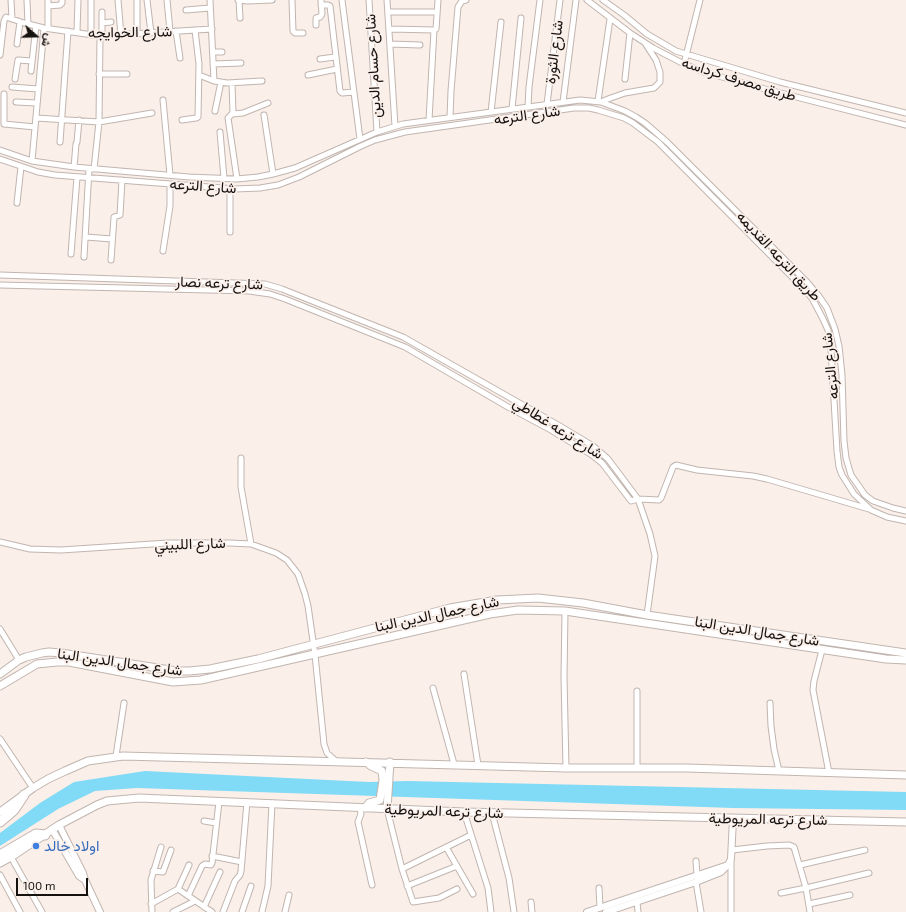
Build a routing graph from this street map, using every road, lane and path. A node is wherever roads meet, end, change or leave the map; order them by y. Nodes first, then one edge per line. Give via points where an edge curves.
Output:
1 (11, 0) edge
2 (27, 0) edge
3 (62, 0) edge
4 (78, 0) edge
5 (91, 0) edge
6 (118, 0) edge
7 (137, 0) edge
8 (147, 0) edge
9 (167, 0) edge
10 (210, 0) edge
11 (239, 0) edge
12 (272, 0) edge
13 (292, 0) edge
14 (342, 0) edge
15 (368, 0) edge
16 (387, 0) edge
17 (438, 0) edge
18 (466, 0) edge
19 (540, 0) edge
20 (560, 0) edge
21 (576, 0) edge
22 (586, 0) edge
23 (603, 0) edge
24 (700, 0) edge
25 (321, 2) edge
26 (48, 3) edge
27 (210, 8) junction
28 (186, 10) dead end
29 (102, 12) dead end
30 (388, 12) junction
31 (437, 12) junction
32 (240, 18) dead end
33 (521, 18) dead end
34 (12, 19) junction
35 (610, 19) junction
36 (20, 22) junction
37 (110, 22) dead end
38 (501, 22) dead end
39 (102, 23) junction
40 (28, 24) junction
41 (316, 25) dead end
42 (36, 26) junction
43 (46, 28) junction
44 (212, 29) junction
45 (390, 29) junction
46 (195, 30) junction
47 (434, 30) junction
48 (68, 31) junction
49 (176, 31) junction
50 (77, 32) junction
51 (170, 32) junction
52 (151, 33) junction
53 (303, 33) dead end
54 (630, 33) junction
55 (137, 34) junction
56 (91, 35) junction
57 (121, 35) junction
58 (101, 36) junction
59 (1, 39) edge
60 (646, 43) junction
61 (17, 44) dead end
62 (391, 44) junction
63 (420, 45) dead end
64 (213, 52) junction
65 (222, 52) dead end
66 (665, 54) junction
67 (0, 55) edge
68 (687, 55) junction
69 (335, 57) junction
70 (180, 58) dead end
71 (320, 59) dead end
72 (32, 62) junction
73 (657, 62) junction
74 (241, 63) dead end
75 (213, 64) junction
76 (684, 64) junction
77 (337, 69) junction
78 (31, 71) dead end
79 (99, 74) junction
80 (127, 74) dead end
81 (199, 75) junction
82 (308, 76) dead end
83 (15, 79) dead end
84 (625, 79) dead end
85 (214, 81) junction
86 (262, 81) dead end
87 (221, 82) junction
88 (232, 84) junction
89 (12, 87) dead end
90 (38, 89) junction
91 (354, 92) junction
92 (4, 94) dead end
93 (164, 100) dead end
94 (590, 101) junction
95 (16, 102) dead end
96 (563, 102) junction
97 (600, 102) junction
98 (37, 103) junction
99 (268, 104) dead end
100 (547, 104) junction
101 (528, 107) junction
102 (589, 108) junction
103 (512, 109) junction
104 (215, 111) dead end
105 (491, 112) junction
106 (152, 113) dead end
107 (906, 113) edge
108 (232, 114) junction
109 (264, 115) dead end
110 (450, 117) junction
111 (36, 118) junction
112 (62, 119) junction
113 (79, 120) junction
114 (182, 120) dead end
115 (429, 120) junction
116 (99, 122) junction
117 (906, 125) edge
118 (395, 126) junction
119 (35, 127) junction
120 (220, 132) dead end
121 (376, 132) junction
122 (360, 139) junction
123 (60, 142) dead end
124 (0, 150) edge
125 (0, 159) edge
126 (32, 161) junction
127 (21, 166) junction
128 (74, 167) junction
129 (92, 169) junction
130 (273, 174) junction
131 (170, 175) junction
132 (77, 177) junction
133 (89, 178) junction
134 (224, 178) junction
135 (237, 179) junction
136 (122, 180) junction
137 (170, 184) junction
138 (230, 189) junction
139 (17, 203) dead end
140 (230, 232) dead end
141 (86, 237) junction
142 (112, 239) junction
143 (163, 252) dead end
144 (71, 254) dead end
145 (84, 257) dead end
146 (111, 260) dead end
147 (0, 275) edge
148 (0, 285) edge
149 (362, 320) junction
150 (358, 328) junction
151 (425, 349) joint
152 (421, 356) joint
153 (836, 432) junction
154 (843, 432) junction
155 (241, 458) dead end
156 (638, 499) junction
157 (871, 510) junction
158 (906, 511) edge
159 (906, 521) edge
160 (0, 542) edge
161 (251, 544) junction
162 (565, 611) junction
163 (647, 615) junction
164 (0, 629) edge
165 (312, 644) junction
166 (822, 650) junction
167 (906, 654) edge
168 (315, 655) junction
169 (19, 660) junction
170 (906, 660) edge
171 (0, 674) edge
172 (464, 674) dead end
173 (0, 686) edge
174 (433, 688) dead end
175 (637, 691) dead end
176 (124, 703) dead end
177 (770, 703) dead end
178 (0, 739) edge
179 (116, 756) junction
180 (336, 762) junction
181 (366, 762) junction
182 (390, 762) junction
183 (454, 764) junction
184 (478, 765) junction
185 (566, 768) junction
186 (637, 768) junction
187 (779, 771) junction
188 (829, 773) junction
189 (906, 775) edge
190 (33, 788) junction
191 (24, 795) junction
192 (385, 798) junction
193 (219, 802) junction
194 (246, 802) junction
195 (272, 803) junction
196 (363, 808) junction
197 (387, 809) junction
198 (0, 812) edge
199 (464, 812) junction
200 (492, 813) junction
201 (733, 819) junction
202 (204, 821) dead end
203 (0, 822) edge
204 (906, 822) edge
205 (216, 824) junction
206 (59, 825) junction
207 (48, 832) junction
208 (471, 835) junction
209 (161, 846) dead end
210 (446, 847) junction
211 (171, 850) dead end
212 (732, 850) junction
213 (865, 850) dead end
214 (5, 855) edge
215 (212, 856) junction
216 (696, 861) dead end
217 (0, 862) edge
218 (242, 862) junction
219 (729, 862) junction
220 (188, 865) dead end
221 (800, 865) junction
222 (457, 866) junction
223 (402, 869) junction
224 (153, 871) junction
225 (220, 872) dead end
226 (869, 873) dead end
227 (0, 875) edge
228 (697, 875) junction
229 (85, 880) junction
230 (696, 882) junction
231 (372, 884) dead end
232 (251, 886) dead end
233 (407, 886) junction
234 (671, 887) junction
235 (599, 888) dead end
236 (806, 888) junction
237 (178, 889) junction
238 (457, 889) dead end
239 (781, 893) dead end
240 (473, 894) dead end
241 (289, 895) dead end
242 (850, 895) dead end
243 (188, 896) junction
244 (195, 901) junction
245 (531, 902) dead end
246 (637, 902) junction
247 (151, 904) junction
248 (809, 904) junction
249 (204, 907) junction
250 (604, 909) edge
251 (618, 910) edge
252 (20, 912) edge
253 (42, 912) edge
254 (100, 912) edge
255 (152, 912) edge
256 (173, 912) edge
257 (212, 912) edge
258 (223, 912) edge
259 (242, 912) edge
260 (262, 912) edge
261 (285, 912) edge
262 (491, 912) edge
263 (514, 912) edge
264 (532, 912) edge
265 (587, 912) edge
266 (638, 912) edge
267 (701, 912) edge
268 (731, 912) edge
269 (810, 912) edge

1 - 34 street
2 - 40 street
3 - 26 street via 60,5
4 - 50 street
5 - 56 street
6 - 57 street
7 - 55 street
8 - 52 street
9 - 51 street
10 - 27 street
11 - 12 street
11 - 32 street
13 - 53 street via 293,31
14 - 91 street
15 - 121 street, شارع حسام الدين
16 - 30 street
17 - 31 street
18 - 110 street via 458,7
19 - 101 street
20 - 100 street, شارع الثورة
21 - 96 street
22 - 35 street, طريق مصرف كرداسه
23 - 68 street, طريق مصرف كرداسه via 655,40
24 - 68 street
25 - 41 street via 322,14 316,18
25 - 69 street via 330,6
26 - 43 street
27 - 28 street
27 - 44 street
29 - 39 street
30 - 31 street
30 - 45 street
31 - 47 street
33 - 103 street
34 - 36 street, شارع الخوايجه
34 - 59 street via 6,17
35 - 54 street, طريق مصرف كرداسه
35 - 97 street
36 - 40 street, شارع الخوايجه
36 - 61 street
37 - 39 street
38 - 105 street
39 - 58 street
40 - 42 street, شارع الخوايجه
42 - 43 street, شارع الخوايجه
42 - 72 street
43 - 48 street, شارع الخوايجه
43 - 90 street
44 - 46 street, شارع الخوايجه
44 - 64 street
45 - 47 street
45 - 62 street
46 - 49 street, شارع الخوايجه
46 - 81 street
47 - 115 street
48 - 50 street, شارع الخوايجه
48 - 112 street
49 - 51 street, شارع الخوايجه
49 - 70 street
50 - 56 street, شارع الخوايجه
51 - 52 street, شارع الخوايجه
52 - 55 street, شارع الخوايجه
54 - 60 street, طريق مصرف كرداسه
54 - 84 street
55 - 57 street, شارع الخوايجه
56 - 58 street, شارع الخوايجه
57 - 58 street, شارع الخوايجه
58 - 79 street
59 - 67 street
60 - 66 street, طريق مصرف كرداسه
60 - 73 street, شارع الترعه
62 - 63 street
62 - 118 street
64 - 65 street
64 - 75 street
66 - 73 street via 659,56
66 - 76 street, طريق مصرف كرداسه
68 - 76 street
68 - 107 street, طريق مصرف كرداسه via 780,82
69 - 71 street
69 - 77 street
72 - 78 street
72 - 83 street via 18,60
73 - 97 street, شارع الترعه via 661,77 654,88 625,93
74 - 75 street
75 - 85 street
76 - 117 street, طريق مصرف كرداسه via 765,89
77 - 82 street
77 - 91 street via 340,91
79 - 80 street
79 - 116 street
81 - 85 street
81 - 114 street via 198,118
85 - 87 street
86 - 88 street
87 - 88 street
87 - 104 street
88 - 108 street
89 - 90 street
90 - 98 street
91 - 122 street
92 - 119 street via 4,124
93 - 131 street
94 - 96 street, شارع الترعه
94 - 97 street, شارع الترعه
94 - 102 street
95 - 98 street
96 - 100 street, شارع الترعه
97 - 154 street, طريق الترعه القديمه via 636,117 667,142 818,295 827,308 839,346
98 - 111 street
99 - 108 street
100 - 101 street, شارع الترعه
101 - 103 street, شارع الترعه
102 - 138 street, شارع الترعه via 405,132 361,146 319,168 278,184 260,188
102 - 153 street, شارع الترعه via 624,118 658,142 807,292 828,330 832,349
103 - 105 street, شارع الترعه
105 - 110 street, شارع الترعه
106 - 116 street
108 - 135 street via 228,118
109 - 130 street
110 - 115 street, شارع الترعه
111 - 112 street
111 - 119 street
112 - 113 street
112 - 123 street
113 - 116 street
113 - 128 street
115 - 118 street, شارع الترعه
116 - 129 street
118 - 121 street, شارع الترعه
119 - 126 street
120 - 134 street
121 - 122 street, شارع الترعه
122 - 130 street, شارع الترعه via 295,168
124 - 126 street, شارع الترعه
125 - 127 street, شارع الترعه
126 - 128 street, شارع الترعه
127 - 132 street, شارع الترعه via 38,172
127 - 139 street
128 - 129 street, شارع الترعه
129 - 131 street, شارع الترعه
129 - 133 street
130 - 135 street, شارع الترعه
131 - 134 street, شارع الترعه
132 - 133 street, شارع الترعه
132 - 144 street
133 - 136 street, شارع الترعه
133 - 141 street
134 - 135 street, شارع الترعه
136 - 137 street, شارع الترعه
136 - 142 street via 120,215 114,217
137 - 138 street, شارع الترعه
137 - 143 street via 170,206
138 - 140 street
141 - 142 street
141 - 145 street
142 - 146 street
147 - 149 street, شارع ترعه نصار via 265,284
148 - 150 street, شارع ترعه نصار via 256,292 285,299
149 - 150 street
149 - 151 street, شارع ترعه نصار via 394,332
150 - 152 street, شارع ترعه نصار
151 - 156 street, شارع ترعه غطاطي via 593,446 608,459
152 - 156 street, شارع ترعه غطاطي via 592,455 609,471 630,500
153 - 154 street
153 - 157 street, شارع الترعه via 838,461 842,475 854,494
154 - 158 street, طريق الترعه القديمه via 848,469 862,492 876,503
155 - 161 street via 240,483
156 - 157 street via 659,500 676,465 767,479
156 - 163 street, شارع ترعه غطاطي via 654,553
157 - 159 street
160 - 161 street, شارع اللبيني via 30,549 51,550 168,543
161 - 165 street, شارع اللبيني via 276,553 298,574 308,606
162 - 166 main road, شارع جمال الدين البنا
162 - 168 main road, شارع جمال الدين البنا via 518,610 490,614
162 - 185 street
163 - 165 main road, شارع جمال الدين البنا via 538,598 497,600 450,608
163 - 167 main road, شارع جمال الدين البنا
164 - 169 street
165 - 168 street, شارع اللبيني
165 - 169 main road, شارع جمال الدين البنا via 258,659 189,671 55,652
166 - 170 main road, شارع جمال الدين البنا
166 - 188 street via 813,690
168 - 173 main road, شارع جمال الدين البنا via 202,680 173,682 69,662 57,662 37,664
168 - 180 street, شارع اللبيني via 324,744 327,753
169 - 171 main road, شارع جمال الدين البنا
172 - 184 street
174 - 183 street
175 - 186 street
176 - 179 street
177 - 187 street via 774,749
178 - 190 street
179 - 180 main road
179 - 190 main road via 88,761 48,778
180 - 181 main road
181 - 182 main road
181 - 192 main road via 382,771
182 - 183 main road
182 - 192 main road
183 - 184 main road
184 - 185 main road
185 - 186 main road
186 - 187 main road
187 - 188 main road
188 - 189 main road
190 - 191 main road
191 - 198 main road
191 - 203 highway via 14,810
192 - 196 main road via 369,803
192 - 197 main road
193 - 194 main road, شارع ترعه المريوطية
193 - 205 street
193 - 206 main road, شارع ترعه المريوطية via 139,798 107,801
194 - 195 main road, شارع ترعه المريوطية
194 - 218 street
195 - 196 main road, شارع ترعه المريوطية
195 - 260 street via 268,890
196 - 197 main road, شارع ترعه المريوطية
196 - 231 street via 358,822
197 - 199 main road, شارع ترعه المريوطية
197 - 223 street
199 - 200 main road, شارع ترعه المريوطية
199 - 208 street
200 - 201 main road, شارع ترعه المريوطية
200 - 263 street via 509,878
201 - 204 main road, شارع ترعه المريوطية
201 - 212 street
202 - 205 street
205 - 215 street
206 - 207 main road, شارع ترعه المريوطية
206 - 229 street
207 - 214 highway via 36,834
207 - 229 street via 79,876
208 - 210 street
208 - 262 street via 488,888
209 - 224 street
210 - 222 street
210 - 223 street
211 - 224 street via 163,872
212 - 219 street
212 - 221 street via 792,846 796,850
213 - 221 street
214 - 217 main road
214 - 253 street
215 - 218 street
215 - 243 street via 211,865 202,866
216 - 228 street
218 - 258 street via 240,875 235,881
219 - 228 street
219 - 230 street via 716,874
219 - 268 street
220 - 237 street
221 - 236 street
222 - 233 street
222 - 240 street
223 - 233 street
224 - 247 street
225 - 249 street
226 - 236 street
227 - 252 street
228 - 234 street
229 - 254 street
230 - 234 street
230 - 267 street
232 - 259 street
233 - 238 street via 412,902 440,898
234 - 246 street
234 - 250 street
235 - 250 street
236 - 239 street
236 - 248 street
237 - 243 street
237 - 247 street
241 - 261 street
242 - 248 street
243 - 244 street
244 - 249 street
244 - 256 street
245 - 264 street
246 - 251 street
246 - 266 street
247 - 255 street
248 - 269 street
249 - 257 street
250 - 251 street
250 - 265 street

